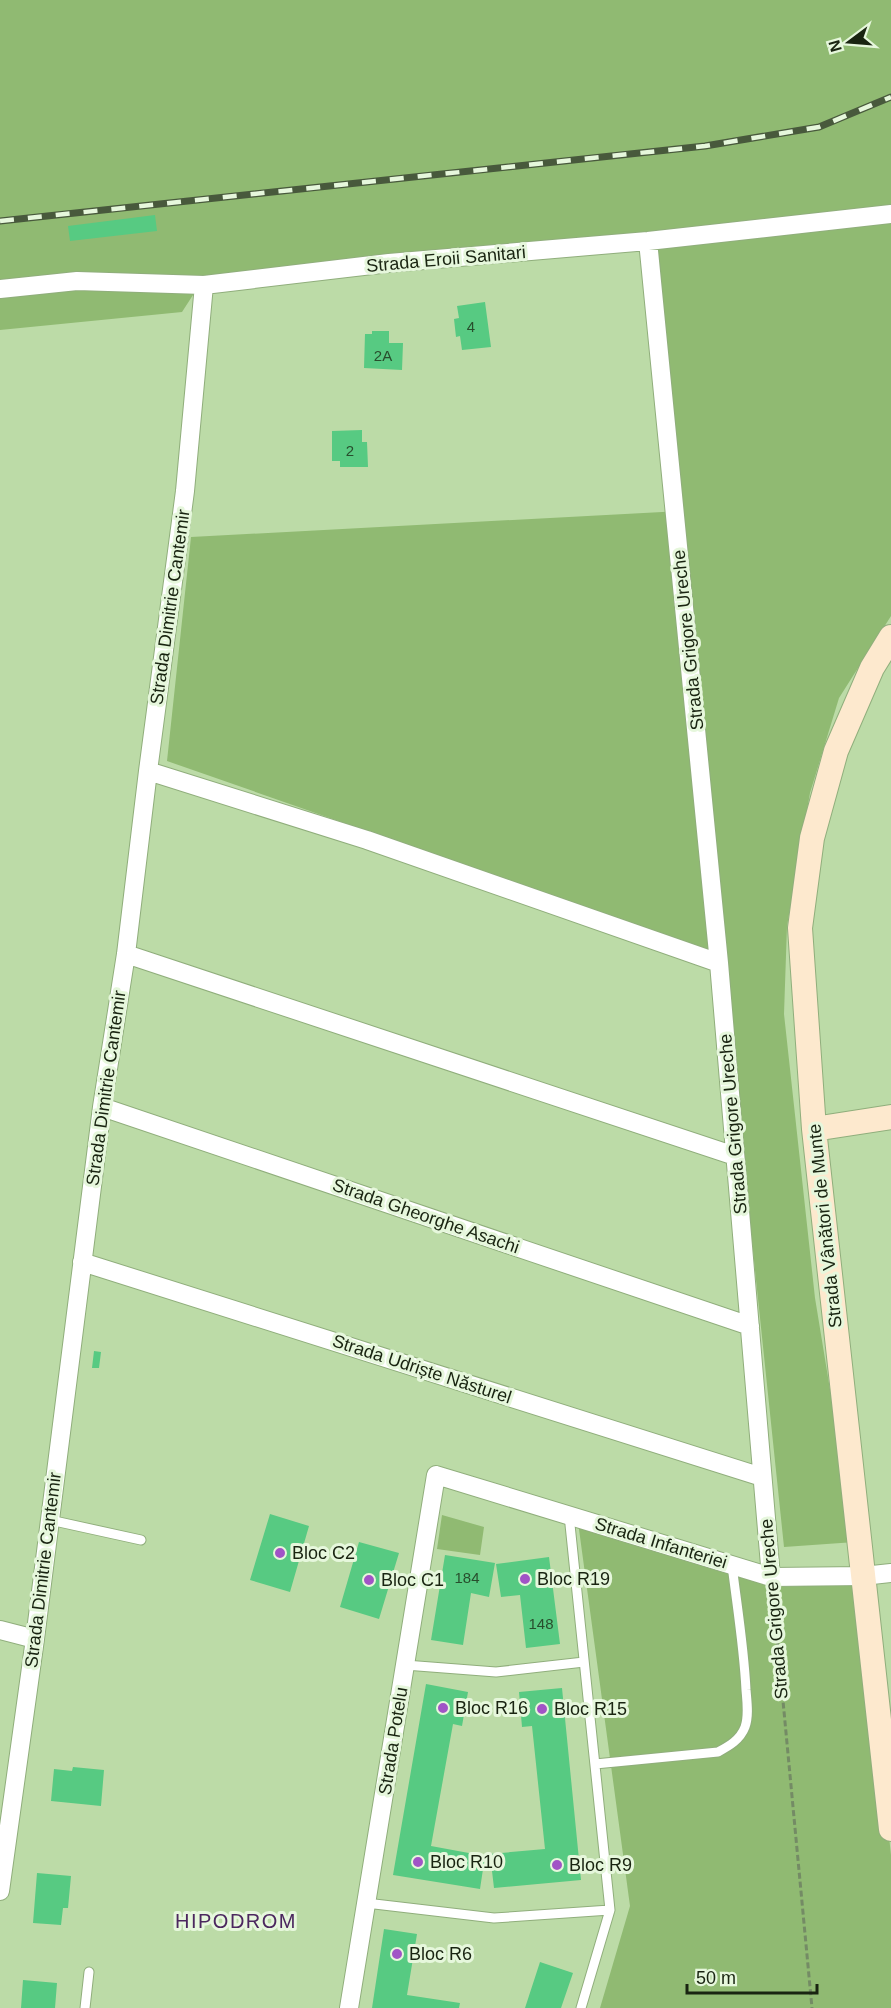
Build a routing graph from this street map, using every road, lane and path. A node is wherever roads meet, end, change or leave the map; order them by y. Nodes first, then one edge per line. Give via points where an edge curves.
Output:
1 (891, 214) edge
2 (648, 241) junction
3 (204, 285) junction
4 (0, 289) edge
5 (891, 637) edge
6 (148, 771) junction
7 (126, 954) junction
8 (719, 963) junction
9 (102, 1107) junction
10 (891, 1117) edge
11 (814, 1129) junction
12 (735, 1156) junction
13 (82, 1262) junction
14 (750, 1326) junction
15 (436, 1475) joint
16 (762, 1477) junction
17 (568, 1515) junction
18 (50, 1520) junction
19 (141, 1540) dead end
20 (732, 1565) junction
21 (891, 1573) edge
22 (863, 1576) junction
23 (771, 1577) junction
24 (0, 1630) edge
25 (35, 1639) junction
26 (584, 1662) junction
27 (405, 1665) junction
28 (595, 1764) junction
29 (891, 1829) edge
30 (0, 1891) edge
31 (366, 1903) junction
32 (610, 1910) junction
33 (89, 1972) dead end
34 (85, 2008) edge
35 (349, 2008) edge
36 (581, 2008) edge
37 (812, 2008) edge

1 - 2 street, Strada Eroii Sanitari
2 - 3 street, Strada Eroii Sanitari via 389,263
2 - 8 street, Strada Grigore Ureche
3 - 4 street, Strada Eroii Sanitari via 77,281
3 - 6 street, Strada Dimitrie Cantemir via 185,491
5 - 11 street, Strada Vânători de Munte via 872,668 836,751 812,838 800,928
6 - 7 street, Strada Dimitrie Cantemir
6 - 8 street via 367,840
7 - 9 street, Strada Dimitrie Cantemir
7 - 12 street
8 - 12 street, Strada Grigore Ureche
9 - 13 street, Strada Dimitrie Cantemir
9 - 14 street, Strada Gheorghe Asachi
10 - 11 street
11 - 22 street, Strada Vânători de Munte
12 - 14 street, Strada Grigore Ureche
13 - 16 street, Strada Udriște Năsturel
13 - 18 street, Strada Dimitrie Cantemir
14 - 16 street, Strada Grigore Ureche
15 - 17 street, Strada Infanteriei
15 - 27 street, Strada Potelu
16 - 23 street, Strada Grigore Ureche
17 - 20 street, Strada Infanteriei
17 - 26 lane
18 - 19 lane
18 - 25 street, Strada Dimitrie Cantemir
20 - 23 street, Strada Infanteriei
20 - 28 lane via 747,1713 739,1737 718,1752
21 - 22 street, Strada Infanteriei
22 - 23 street, Strada Infanteriei
22 - 29 street, Strada Vânători de Munte
23 - 37 path, Strada Grigore Ureche
24 - 25 street
25 - 30 street, Strada Dimitrie Cantemir
26 - 27 lane via 496,1672
26 - 28 lane
27 - 31 street, Strada Potelu
28 - 32 lane
31 - 32 lane via 494,1918
31 - 35 street, Strada Potelu
32 - 36 lane
33 - 34 lane

